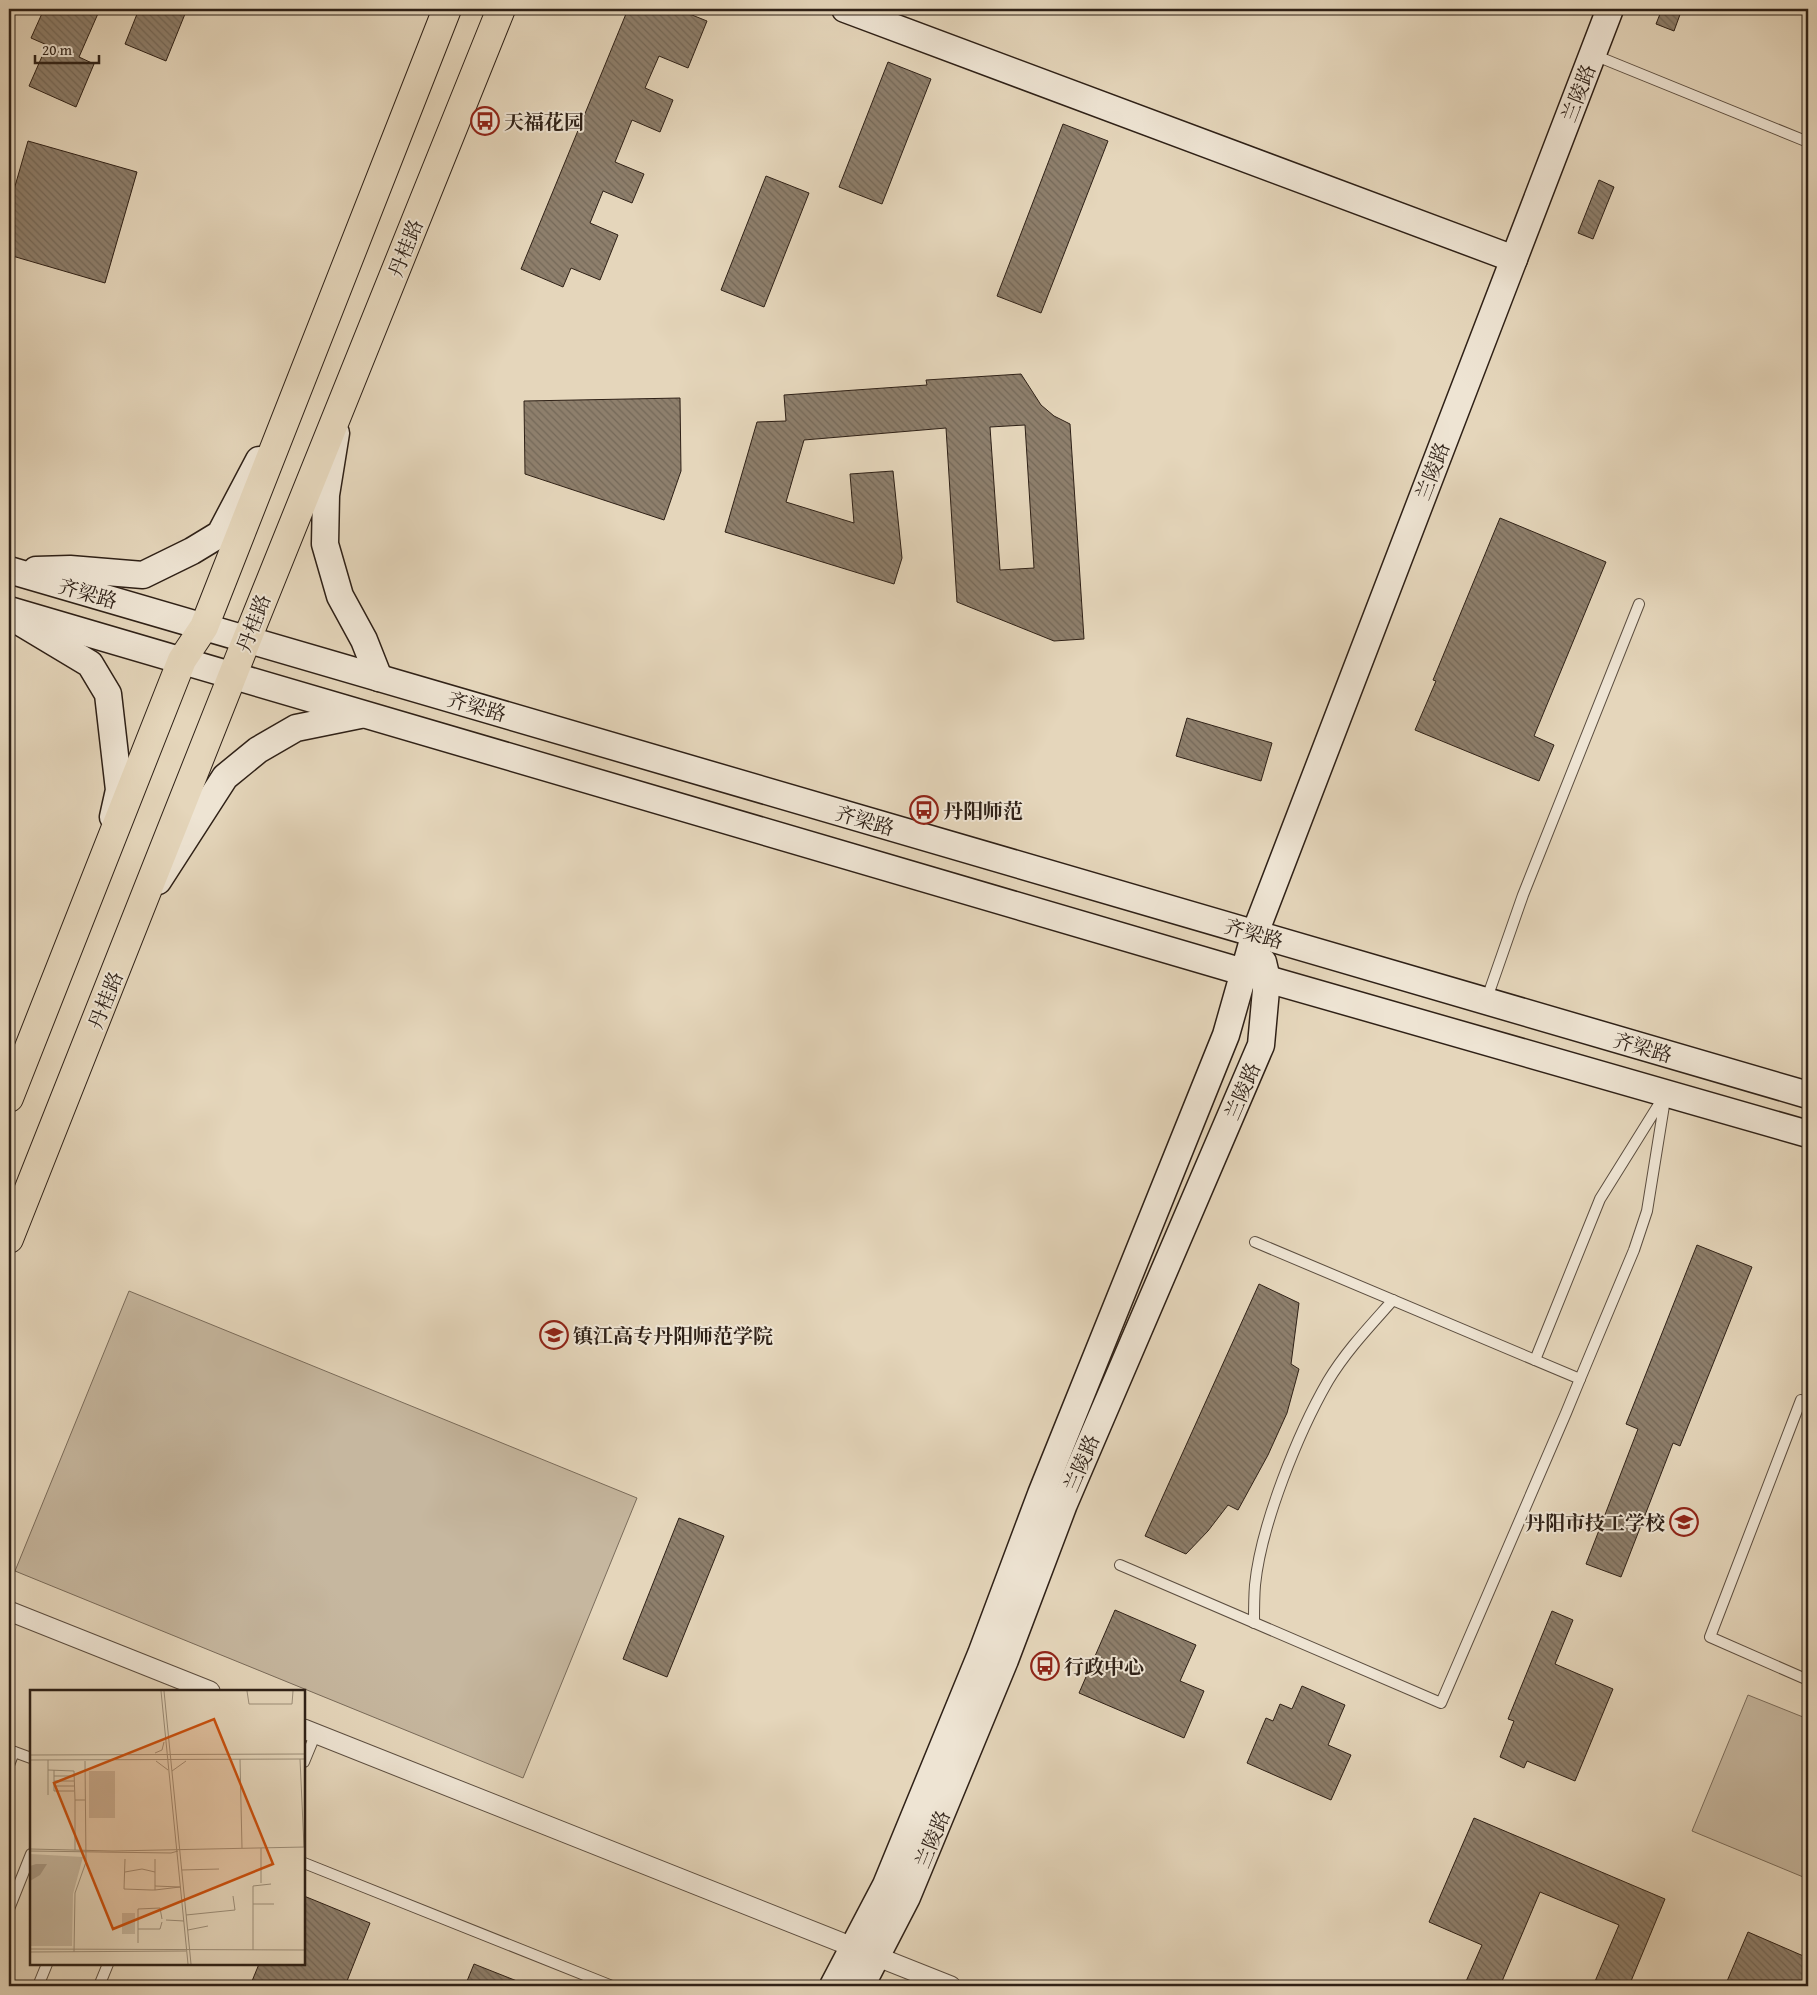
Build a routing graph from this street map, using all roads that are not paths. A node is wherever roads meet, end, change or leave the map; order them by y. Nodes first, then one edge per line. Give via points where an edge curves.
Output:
1 (447, 9) edge
2 (501, 9) edge
3 (845, 9) edge
4 (1610, 9) edge
5 (1593, 55) junction
6 (1808, 142) edge
7 (1514, 259) junction
8 (295, 393) junction
9 (340, 407) junction
10 (11, 570) edge
11 (1639, 604) dead end
12 (9, 610) edge
13 (9, 614) edge
14 (204, 627) junction
15 (246, 639) junction
16 (182, 660) junction
17 (233, 676) junction
18 (379, 678) junction
19 (362, 714) junction
20 (102, 863) junction
21 (145, 900) junction
22 (1254, 934) junction
23 (1256, 975) junction
24 (1486, 1001) junction
25 (1666, 1093) junction
26 (1808, 1096) edge
27 (9, 1098) edge
28 (1808, 1134) edge
29 (9, 1239) edge
30 (1255, 1242) dead end
31 (1393, 1300) junction
32 (1535, 1360) junction
33 (1580, 1379) junction
34 (1808, 1402) edge
35 (1120, 1565) dead end
36 (9, 1611) edge
37 (1254, 1623) junction
38 (1808, 1680) edge
39 (207, 1690) edge
40 (310, 1731) edge
41 (11, 1751) edge
42 (305, 1757) edge
43 (30, 1758) edge
44 (9, 1764) edge
45 (30, 1856) edge
46 (305, 1863) edge
47 (9, 1909) edge
48 (865, 1952) junction
49 (48, 1965) edge
50 (108, 1965) edge
51 (38, 1986) edge
52 (99, 1986) edge
53 (612, 1986) edge
54 (833, 1986) edge
55 (861, 1986) edge
56 (951, 1986) edge

1 - 8 main road
2 - 9 main road, 丹桂路
3 - 7 main road
4 - 5 main road, 兰陵路
5 - 6 lane
5 - 7 main road, 兰陵路
7 - 22 main road, 兰陵路
8 - 10 main road via 220,534 143,575 70,568
8 - 14 main road
9 - 15 main road, 丹桂路
9 - 18 main road via 326,495 326,544 340,596 364,640
10 - 14 main road, 齐梁路
11 - 24 lane via 1523,896
12 - 16 main road, 齐梁路
13 - 20 main road via 90,664 108,694 119,790
14 - 15 main road, 齐梁路
14 - 16 main road
15 - 17 main road, 丹桂路
15 - 18 main road, 齐梁路
16 - 17 main road, 齐梁路
16 - 20 main road
17 - 19 main road, 齐梁路
17 - 21 main road, 丹桂路
18 - 22 main road, 齐梁路
19 - 21 main road via 296,728 258,750 224,778
19 - 23 main road, 齐梁路
20 - 27 main road
21 - 29 main road, 丹桂路
22 - 23 main road, 兰陵路
22 - 24 main road, 齐梁路
23 - 25 main road, 齐梁路
23 - 48 main road, 兰陵路 via 1226,1035 1041,1494 982,1654 886,1885
23 - 48 main road, 兰陵路 via 1261,1045 1064,1504 1005,1660 911,1888
24 - 26 main road, 齐梁路
25 - 28 main road, 齐梁路
25 - 32 lane via 1600,1199
25 - 33 lane via 1647,1211
30 - 31 lane
31 - 32 lane
31 - 37 lane via 1360,1336 1329,1380 1308,1422 1266,1532 1255,1583
32 - 33 lane
33 - 37 lane via 1440,1703
34 - 38 lane via 1801,1400 1710,1637
35 - 37 lane
36 - 39 street
40 - 42 lane
40 - 48 street
41 - 43 lane
41 - 44 lane
45 - 47 lane
46 - 53 lane
48 - 54 main road, 兰陵路
48 - 55 main road, 兰陵路
48 - 56 street
49 - 51 lane
50 - 52 lane

